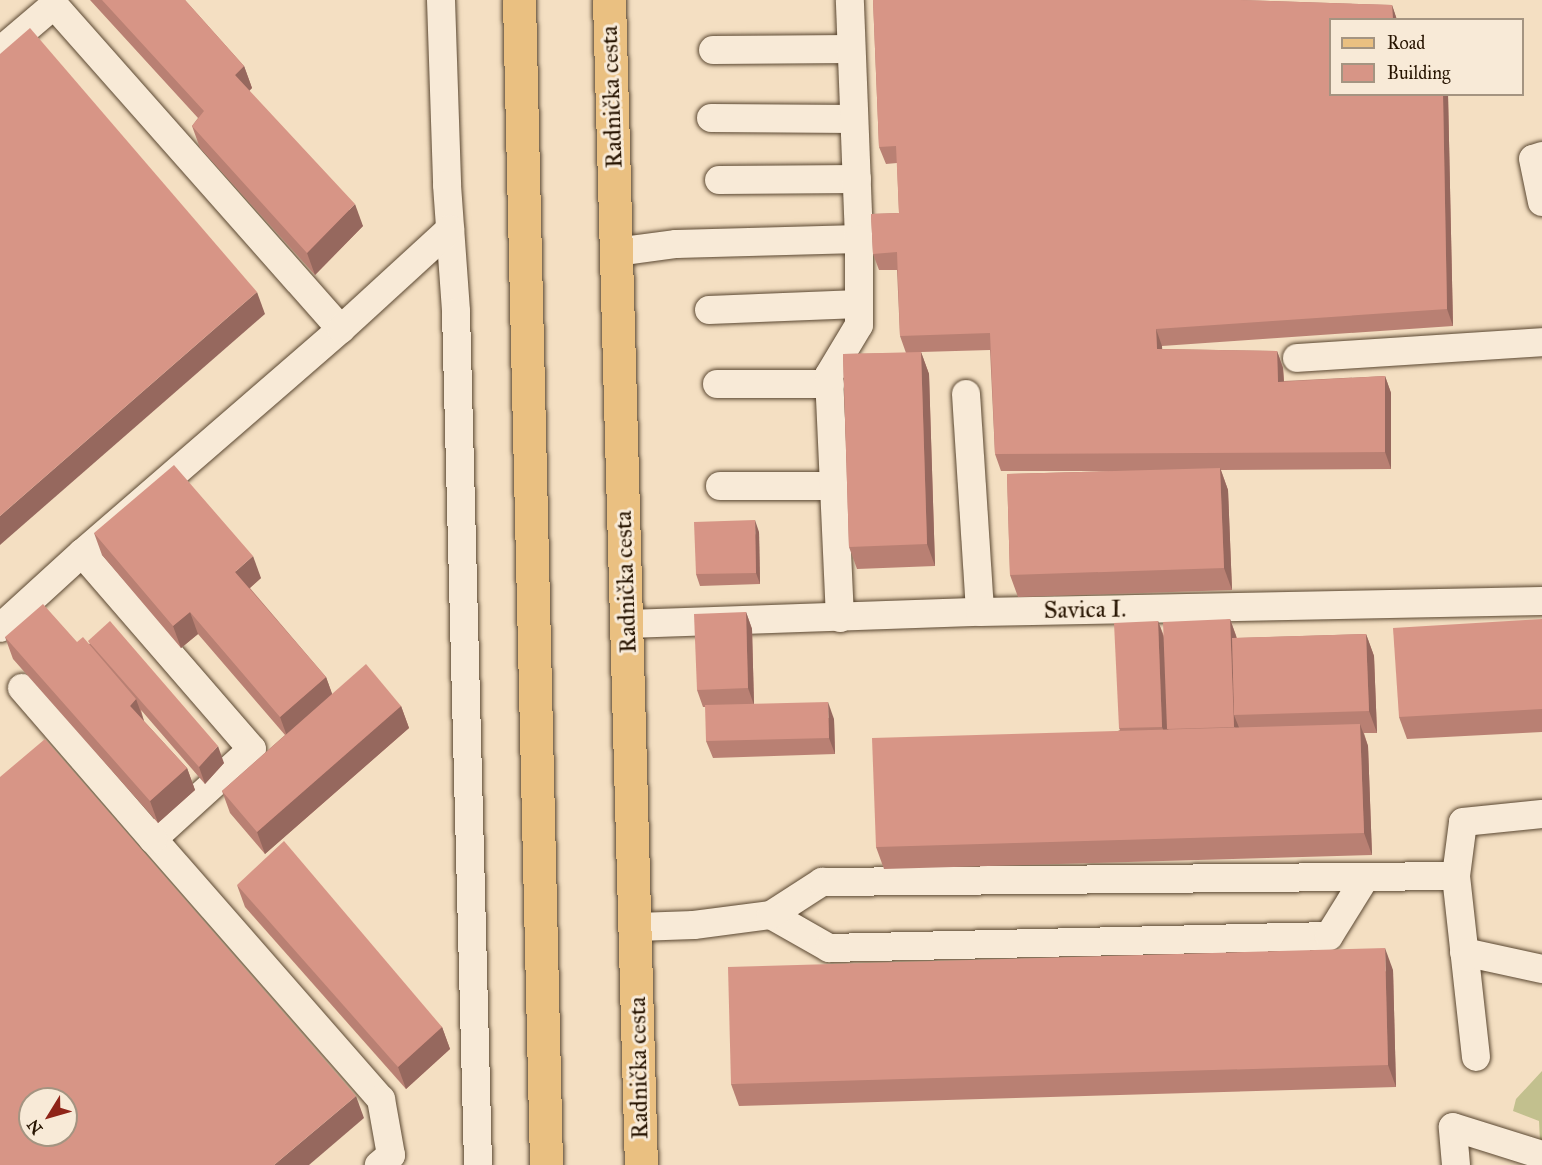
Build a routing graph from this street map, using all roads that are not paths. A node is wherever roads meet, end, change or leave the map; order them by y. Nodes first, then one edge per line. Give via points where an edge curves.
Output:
1 (441, 0) edge
2 (519, 0) edge
3 (609, 0) edge
4 (850, 0) edge
5 (851, 49) junction
6 (713, 50) dead end
7 (0, 51) edge
8 (711, 118) dead end
9 (854, 119) junction
10 (1542, 156) edge
11 (857, 179) junction
12 (719, 180) dead end
13 (1542, 202) edge
14 (450, 229) junction
15 (859, 239) junction
16 (616, 252) junction
17 (859, 304) junction
18 (709, 310) dead end
19 (341, 329) junction
20 (1542, 342) edge
21 (1297, 358) dead end
22 (717, 384) dead end
23 (830, 384) junction
24 (966, 394) dead end
25 (720, 486) dead end
26 (834, 486) junction
27 (82, 553) junction
28 (1542, 602) edge
29 (980, 612) junction
30 (840, 618) junction
31 (628, 624) junction
32 (0, 628) edge
33 (22, 688) dead end
34 (1542, 814) edge
35 (153, 838) junction
36 (1456, 876) junction
37 (1365, 878) junction
38 (771, 915) junction
39 (637, 927) junction
40 (1464, 952) junction
41 (1542, 969) edge
42 (1476, 1057) dead end
43 (1542, 1155) edge
44 (379, 1165) edge
45 (478, 1165) edge
46 (546, 1165) edge
47 (641, 1165) edge
48 (1456, 1165) edge

1 - 14 street
2 - 46 main road
3 - 16 main road, Radnička cesta
4 - 5 street
5 - 6 street
5 - 9 street
7 - 19 street via 54,5
8 - 9 street
9 - 11 street
10 - 13 street via 1533,159
11 - 12 street
11 - 15 street
14 - 19 street
14 - 45 street via 456,312
15 - 16 street via 676,244
15 - 17 street
16 - 31 main road, Radnička cesta
17 - 18 street
17 - 23 street via 859,326 829,375
19 - 27 street
20 - 21 street
22 - 23 street
23 - 26 street
24 - 29 street
25 - 26 street
26 - 30 street
27 - 32 street
27 - 35 street via 252,749
28 - 29 street, Savica I.
29 - 30 street, Savica I.
30 - 31 street, Savica I.
31 - 39 main road, Radnička cesta
33 - 35 street
34 - 36 street via 1463,822
35 - 44 street via 381,1099 391,1155
36 - 37 street
36 - 40 street
37 - 38 street via 822,882
37 - 38 street via 1329,936 829,948
38 - 39 street
39 - 47 main road, Radnička cesta
40 - 41 street
40 - 42 street
43 - 48 street via 1453,1127

